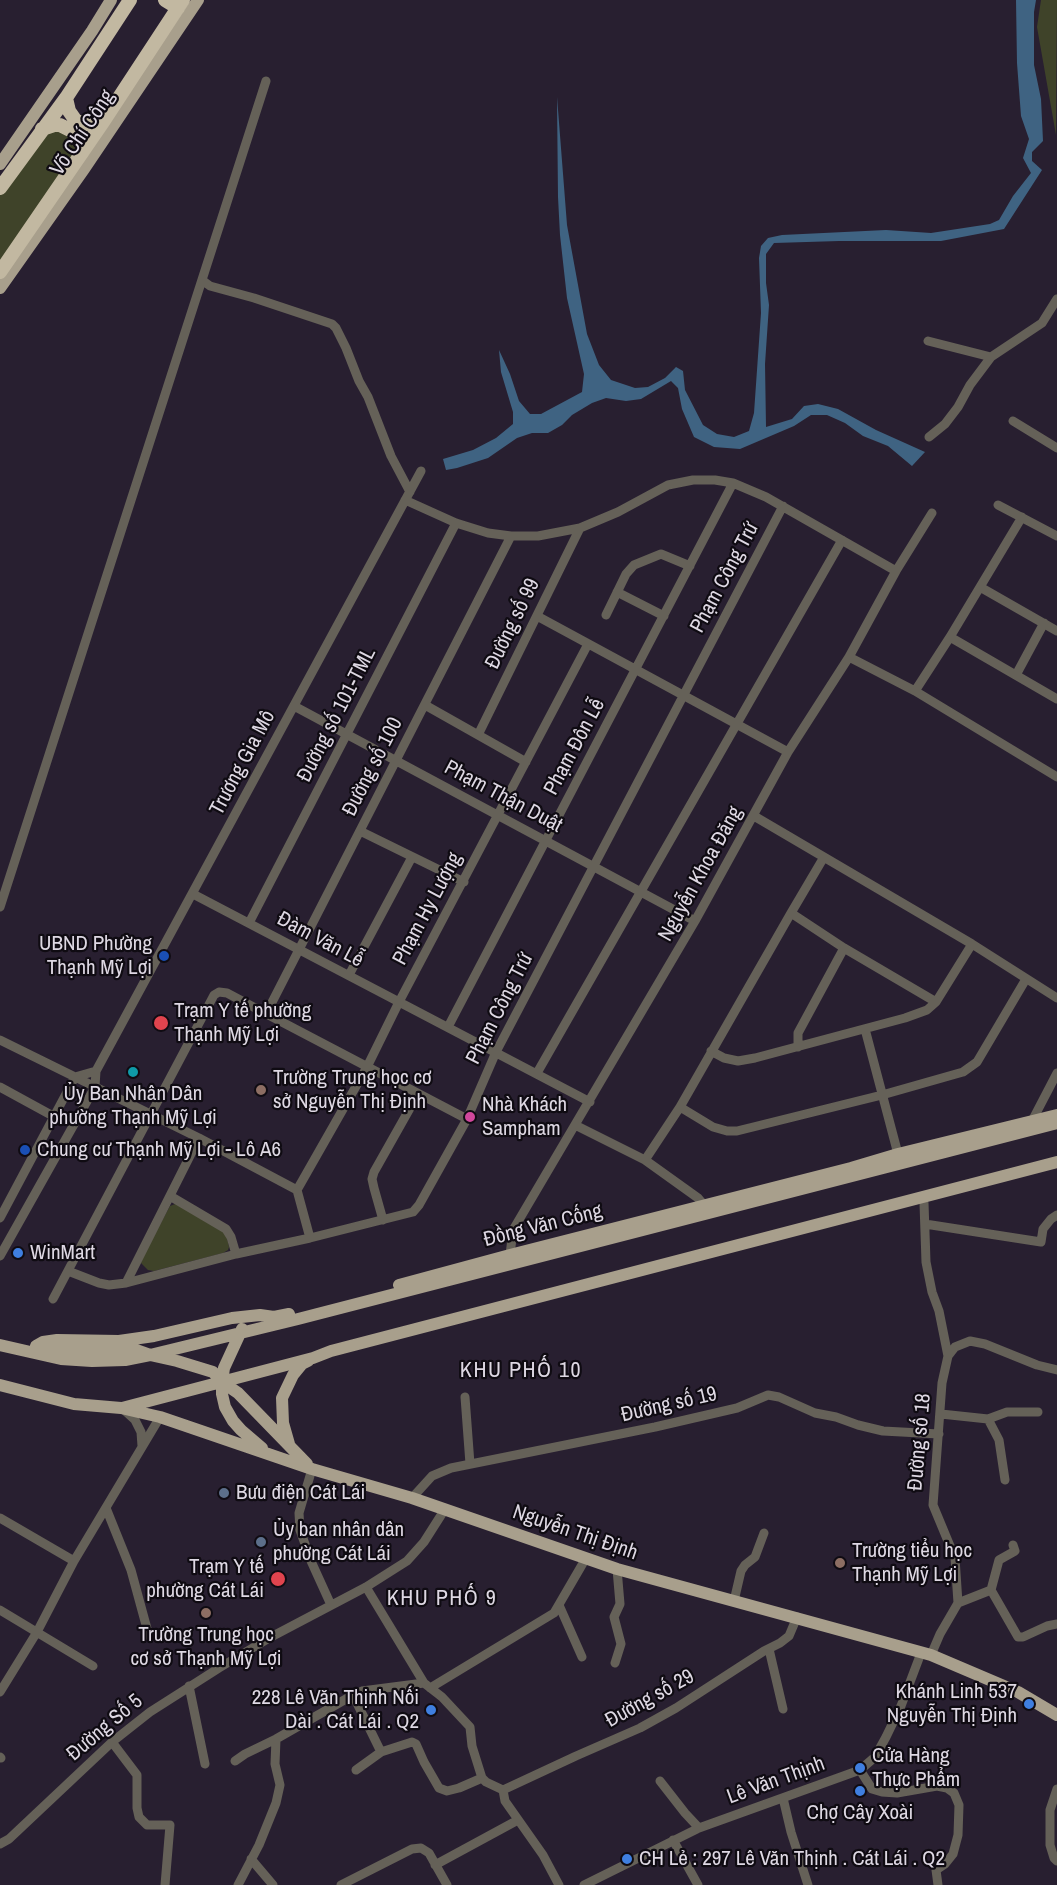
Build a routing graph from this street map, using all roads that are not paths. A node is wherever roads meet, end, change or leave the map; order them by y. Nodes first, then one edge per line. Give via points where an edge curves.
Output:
1 (111, 0) edge
2 (130, 0) edge
3 (165, 0) edge
4 (198, 0) edge
5 (181, 4) edge
6 (266, 81) dead end
7 (66, 98) junction
8 (103, 122) junction
9 (42, 129) junction
10 (82, 153) junction
11 (0, 164) edge
12 (0, 188) edge
13 (0, 272) edge
14 (202, 280) junction
15 (0, 288) edge
16 (1057, 299) edge
17 (1053, 315) edge
18 (928, 341) dead end
19 (991, 357) junction
20 (1013, 421) dead end
21 (929, 437) dead end
22 (1057, 447) edge
23 (421, 471) dead end
24 (733, 483) junction
25 (407, 496) junction
26 (998, 505) dead end
27 (783, 506) junction
28 (932, 513) dead end
29 (1022, 517) junction
30 (456, 523) junction
31 (580, 528) junction
32 (511, 536) junction
33 (1057, 536) edge
34 (843, 540) junction
35 (690, 566) junction
36 (896, 571) junction
37 (980, 587) junction
38 (617, 592) junction
39 (606, 615) dead end
40 (537, 616) junction
41 (664, 616) junction
42 (1044, 623) junction
43 (1057, 631) edge
44 (950, 637) junction
45 (588, 644) junction
46 (849, 657) junction
47 (635, 670) junction
48 (1016, 675) junction
49 (915, 691) junction
50 (684, 696) junction
51 (1057, 699) edge
52 (425, 705) junction
53 (294, 706) junction
54 (736, 725) junction
55 (348, 734) junction
56 (478, 735) junction
57 (788, 753) junction
58 (396, 760) junction
59 (526, 762) junction
60 (1057, 777) edge
61 (499, 815) junction
62 (754, 816) junction
63 (360, 831) junction
64 (546, 841) junction
65 (412, 856) junction
66 (824, 857) junction
67 (594, 867) junction
68 (464, 882) junction
69 (641, 892) junction
70 (193, 894) junction
71 (0, 907) edge
72 (790, 913) junction
73 (695, 921) junction
74 (249, 923) junction
75 (972, 944) junction
76 (844, 948) junction
77 (299, 950) junction
78 (349, 975) junction
79 (1026, 979) junction
80 (1057, 998) edge
81 (399, 1002) junction
82 (936, 1002) junction
83 (266, 1014) junction
84 (448, 1027) junction
85 (865, 1029) junction
86 (0, 1040) edge
87 (798, 1047) junction
88 (711, 1051) junction
89 (496, 1052) junction
90 (367, 1067) junction
91 (96, 1071) junction
92 (537, 1073) junction
93 (1057, 1074) edge
94 (75, 1077) junction
95 (0, 1087) edge
96 (95, 1087) junction
97 (418, 1094) junction
98 (882, 1095) junction
99 (590, 1102) junction
100 (680, 1107) junction
101 (150, 1114) junction
102 (1057, 1115) edge
103 (53, 1116) junction
104 (466, 1119) junction
105 (1057, 1123) edge
106 (575, 1125) junction
107 (1032, 1126) junction
108 (199, 1138) junction
109 (898, 1154) junction
110 (645, 1160) junction
111 (1057, 1162) edge
112 (1057, 1168) edge
113 (297, 1190) junction
114 (170, 1196) junction
115 (924, 1203) junction
116 (707, 1209) junction
117 (1057, 1215) edge
118 (0, 1218) edge
119 (382, 1220) junction
120 (925, 1224) junction
121 (310, 1238) junction
122 (236, 1254) junction
123 (510, 1255) junction
124 (0, 1256) edge
125 (68, 1271) junction
126 (649, 1272) junction
127 (126, 1283) junction
128 (53, 1299) dead end
129 (246, 1316) junction
130 (297, 1316) junction
131 (274, 1317) junction
132 (260, 1329) junction
133 (240, 1334) junction
134 (0, 1337) edge
135 (0, 1345) edge
136 (234, 1348) junction
137 (35, 1350) junction
138 (150, 1355) junction
139 (948, 1356) junction
140 (318, 1357) junction
141 (1057, 1370) edge
142 (222, 1382) junction
143 (0, 1385) edge
144 (0, 1393) edge
145 (465, 1397) dead end
146 (74, 1404) junction
147 (121, 1408) junction
148 (1038, 1412) dead end
149 (941, 1414) junction
150 (160, 1417) junction
151 (988, 1419) junction
152 (939, 1434) junction
153 (142, 1446) junction
154 (292, 1451) junction
155 (268, 1453) junction
156 (470, 1464) junction
157 (312, 1469) junction
158 (1005, 1480) dead end
159 (412, 1498) junction
160 (106, 1508) junction
161 (445, 1509) junction
162 (0, 1518) edge
163 (764, 1533) dead end
164 (1013, 1545) dead end
165 (586, 1558) junction
166 (74, 1561) junction
167 (617, 1569) junction
168 (366, 1587) junction
169 (991, 1590) junction
170 (734, 1600) junction
171 (958, 1603) junction
172 (331, 1605) junction
173 (559, 1605) junction
174 (0, 1610) edge
175 (797, 1617) junction
176 (1057, 1624) edge
177 (37, 1632) junction
178 (149, 1636) dead end
179 (769, 1649) junction
180 (926, 1654) junction
181 (582, 1657) dead end
182 (615, 1663) dead end
183 (93, 1666) dead end
184 (4, 1675) edge
185 (427, 1685) junction
186 (189, 1686) junction
187 (0, 1692) edge
188 (353, 1695) junction
189 (783, 1709) dead end
190 (1057, 1715) edge
191 (276, 1739) junction
192 (112, 1742) junction
193 (381, 1752) junction
194 (234, 1761) dead end
195 (205, 1764) dead end
196 (356, 1770) dead end
197 (860, 1770) junction
198 (482, 1778) junction
199 (660, 1781) dead end
200 (1057, 1789) edge
201 (503, 1790) junction
202 (783, 1798) junction
203 (518, 1820) junction
204 (699, 1828) junction
205 (673, 1840) junction
206 (0, 1844) edge
207 (251, 1860) junction
208 (1057, 1861) edge
209 (435, 1864) junction
210 (556, 1884) edge
211 (165, 1885) edge
212 (238, 1885) edge
213 (273, 1885) edge
214 (341, 1885) edge
215 (447, 1885) edge
216 (584, 1885) edge
217 (698, 1885) edge
218 (808, 1885) edge
219 (938, 1885) edge

1 - 11 main road
2 - 7 highway, Võ Chí Công
3 - 5 highway
4 - 15 main road, Võ Chí Công
5 - 8 highway, Võ Chí Công
6 - 14 street
7 - 8 highway via 76,121 91,125
7 - 9 highway, Võ Chí Công
8 - 10 highway, Võ Chí Công
9 - 10 highway via 60,125 74,132 81,137
9 - 12 highway, Võ Chí Công
10 - 13 highway, Võ Chí Công
14 - 25 street via 336,328
14 - 71 street
16 - 17 street
17 - 19 street
18 - 19 street
19 - 21 street via 945,424
20 - 22 street
23 - 25 street, Trương Gia Mô
24 - 27 street
24 - 31 street via 693,480 668,486
24 - 35 street, Phạm Đôn Lễ
25 - 30 street
25 - 53 street, Trương Gia Mô
26 - 29 street
27 - 34 street
27 - 50 street, Phạm Công Trứ
28 - 36 street, Nguyễn Khoa Đăng
29 - 33 street
29 - 37 street
30 - 32 street
30 - 55 street, Đường số 101-TML
31 - 32 street via 538,536
31 - 40 street, Đường số 99
32 - 52 street, Đường số 100
34 - 36 street
34 - 54 street
35 - 38 street via 661,554 634,565
35 - 41 street, Phạm Đôn Lễ
36 - 46 street, Nguyễn Khoa Đăng
37 - 42 street
37 - 44 street
38 - 39 street
38 - 41 street
40 - 45 street
40 - 56 street, Đường số 99
41 - 47 street, Phạm Đôn Lễ
42 - 43 street
42 - 48 street
44 - 48 street
44 - 49 street
45 - 47 street
45 - 59 street, Phạm Hy Lượng
46 - 49 street
46 - 57 street, Nguyễn Khoa Đăng
47 - 50 street
47 - 64 street, Phạm Đôn Lễ
48 - 51 street
49 - 60 street
50 - 54 street
50 - 67 street, Phạm Công Trứ
52 - 56 street
52 - 58 street, Đường số 100
53 - 55 street, Phạm Thận Duật
53 - 70 street, Trương Gia Mô
54 - 57 street
54 - 69 street
55 - 58 street, Phạm Thận Duật
55 - 74 street, Đường số 101-TML
56 - 59 street
57 - 62 street, Nguyễn Khoa Đăng
58 - 61 street, Phạm Thận Duật
58 - 63 street, Đường số 100
59 - 61 street, Phạm Hy Lượng
61 - 64 street, Phạm Thận Duật
61 - 68 street, Phạm Hy Lượng
62 - 66 street
62 - 73 street, Nguyễn Khoa Đăng
63 - 65 street
63 - 77 street, Đường số 100
64 - 67 street, Phạm Thận Duật
64 - 84 street, Phạm Đôn Lễ
65 - 68 street
65 - 78 street
66 - 72 street
66 - 75 street
67 - 69 street, Phạm Thận Duật
67 - 89 street, Phạm Công Trứ
68 - 81 street, Phạm Hy Lượng
69 - 73 street, Phạm Thận Duật
69 - 92 street
70 - 74 street, Đàm Văn Lễ
70 - 91 street, Trương Gia Mô
72 - 76 street
72 - 88 street
73 - 99 street, Nguyễn Khoa Đăng
74 - 77 street, Đàm Văn Lễ
75 - 79 street
75 - 82 street
76 - 82 street
76 - 87 street via 798,1033
77 - 78 street, Đàm Văn Lễ
77 - 83 street, Đường số 100
78 - 81 street, Đàm Văn Lễ
79 - 80 street
79 - 98 street via 977,1062 963,1072
81 - 84 street, Đàm Văn Lễ
81 - 90 street, Phạm Hy Lượng
82 - 85 street via 927,1010
83 - 90 street
83 - 101 street via 227,993 214,995
84 - 89 street, Đàm Văn Lễ
85 - 87 street
85 - 98 street
86 - 94 street
87 - 88 street via 738,1061
88 - 100 street
89 - 92 street, Đàm Văn Lễ
89 - 104 street, Phạm Công Trứ
90 - 97 street
90 - 113 street, Phạm Hy Lượng
91 - 94 street
91 - 96 street, Trương Gia Mô
92 - 99 street, Đàm Văn Lễ
93 - 107 street
94 - 96 street
94 - 103 street
95 - 103 street
96 - 101 street
96 - 124 street, Trương Gia Mô
97 - 104 street
97 - 119 street via 372,1179
98 - 100 street via 737,1131 713,1127
98 - 109 street
99 - 106 street, Nguyễn Khoa Đăng
100 - 110 street
101 - 108 street
101 - 125 street
102 - 107 main road, Đồng Văn Cống
103 - 118 street
104 - 119 street, Phạm Công Trứ via 419,1205 413,1212
105 - 107 main road, Đồng Văn Cống
106 - 110 street
106 - 123 street, Nguyễn Khoa Đăng via 513,1230
107 - 109 main road, Đồng Văn Cống
107 - 116 main road, Đồng Văn Cống
108 - 113 street
108 - 114 street
109 - 116 main road, Đồng Văn Cống
110 - 116 street via 698,1198
111 - 126 main road
112 - 115 main road
113 - 121 street
114 - 122 street via 226,1229
114 - 127 street
115 - 120 street, Đường số 18
115 - 126 main road
116 - 123 main road, Đồng Văn Cống
116 - 130 main road, Đồng Văn Cống
117 - 120 street via 1044,1228 1041,1242
119 - 121 street, Phạm Công Trứ
120 - 139 street, Đường số 18 via 926,1262
121 - 122 street, Phạm Công Trứ
122 - 127 street, Phạm Công Trứ
123 - 130 main road, Đồng Văn Cống
125 - 127 street, Phạm Công Trứ via 99,1283
125 - 128 street
126 - 140 main road
129 - 131 main road, Đồng Văn Cống
129 - 133 main road
129 - 137 main road, Đồng Văn Cống via 119,1341 43,1342
130 - 131 main road, Đồng Văn Cống
130 - 132 main road, Đồng Văn Cống
131 - 133 main road via 254,1322
132 - 133 main road, Đồng Văn Cống
132 - 136 main road
133 - 136 main road
133 - 138 main road, Đồng Văn Cống
134 - 137 main road
135 - 137 main road
136 - 142 main road
137 - 138 main road via 136,1350
138 - 142 main road via 213,1372
139 - 141 street via 970,1341
139 - 149 street, Đường số 18
140 - 142 main road
140 - 154 main road via 302,1364 282,1398 282,1423
142 - 147 main road
142 - 154 main road via 238,1393
142 - 155 main road via 225,1407 233,1420
143 - 146 main road, Nguyễn Thị Định
144 - 146 main road, Nguyễn Thị Định via 51,1406
145 - 156 street
146 - 147 main road, Nguyễn Thị Định
147 - 150 main road, Nguyễn Thị Định
147 - 153 street via 135,1420
148 - 151 street via 1007,1412
149 - 151 street
149 - 152 street, Đường số 18
150 - 153 street
150 - 155 main road, Nguyễn Thị Định
151 - 158 street via 999,1440
152 - 156 street, Đường số 19 via 883,1431 815,1413 768,1395 725,1411
152 - 171 street, Đường số 18 via 933,1505 955,1558
153 - 160 street
154 - 157 main road
155 - 157 main road, Nguyễn Thị Định
156 - 159 street, Đường số 19 via 432,1476
157 - 159 main road, Nguyễn Thị Định
157 - 172 street via 300,1513 300,1530
159 - 161 main road, Nguyễn Thị Định
160 - 166 street
160 - 178 street via 131,1570
161 - 165 main road, Nguyễn Thị Định
161 - 168 street, Đường Số 5 via 407,1561
162 - 166 street
163 - 170 street via 754,1557 741,1571
164 - 169 street via 1016,1551 999,1560
165 - 167 main road, Nguyễn Thị Định
165 - 173 street
166 - 177 street
167 - 170 main road, Nguyễn Thị Định
167 - 182 street via 620,1604 614,1617 621,1644
168 - 172 street, Đường Số 5
168 - 185 street
169 - 171 street
169 - 176 street via 1018,1637
170 - 175 main road, Nguyễn Thị Định
171 - 180 street
172 - 186 street, Đường Số 5
173 - 181 street
173 - 185 street via 554,1613
174 - 177 street
175 - 179 street, Đường số 29 via 789,1636
175 - 180 main road, Nguyễn Thị Định
177 - 183 street
177 - 184 street
179 - 189 street
179 - 201 street, Đường số 29 via 640,1728
180 - 190 main road, Nguyễn Thị Định via 1018,1692
180 - 197 street, Lê Văn Thịnh via 875,1757
184 - 187 street
185 - 188 street
185 - 198 street via 470,1727
186 - 192 street, Đường Số 5
186 - 195 street
188 - 191 street
188 - 193 street
191 - 194 street
191 - 207 street via 280,1785
192 - 206 street, Đường Số 5
192 - 211 street via 137,1775 139,1817 147,1825 170,1825
193 - 196 street
193 - 198 street via 416,1744 439,1788 447,1791
197 - 202 street, Lê Văn Thịnh
197 - 219 street via 873,1789 882,1792 937,1786 954,1793 959,1805 958,1835 953,1854 936,1870
198 - 201 street
199 - 204 street
200 - 208 street via 1050,1810 1050,1845
201 - 203 street via 505,1801
202 - 204 street, Lê Văn Thịnh
202 - 218 street
203 - 209 street
203 - 210 street via 543,1855
204 - 205 street, Lê Văn Thịnh
205 - 216 street, Lê Văn Thịnh
205 - 217 street
207 - 212 street
207 - 213 street
209 - 214 street via 429,1853 421,1848 412,1849
209 - 215 street

